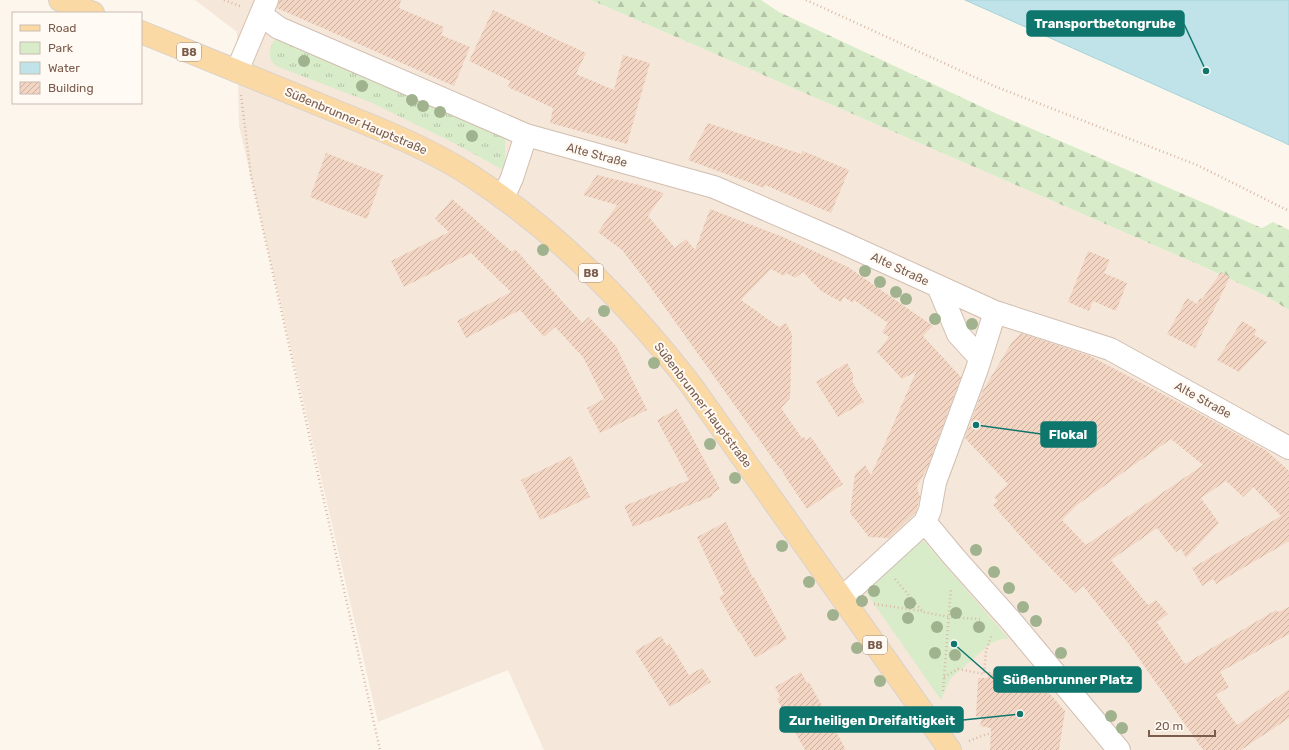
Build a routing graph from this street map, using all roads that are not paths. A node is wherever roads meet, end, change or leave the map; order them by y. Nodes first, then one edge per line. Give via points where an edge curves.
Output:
1 (60, 0) edge
2 (264, 7) edge
3 (90, 12) edge
4 (142, 33) edge
5 (238, 81) junction
6 (526, 135) junction
7 (503, 198) junction
8 (938, 286) junction
9 (995, 312) junction
10 (980, 358) junction
11 (1289, 448) edge
12 (925, 522) junction
13 (842, 598) junction
14 (950, 745) edge
15 (1119, 750) edge

1 - 3 main road
2 - 5 street
2 - 6 street, Alte Straße via 279,28
4 - 5 main road, Süßenbrunner Hauptstraße / B8
5 - 7 main road, Süßenbrunner Hauptstraße / B8 via 403,139 437,156
6 - 7 street
6 - 8 street, Alte Straße via 714,187
7 - 13 main road, Süßenbrunner Hauptstraße / B8 via 563,246 616,297 665,352
8 - 9 street, Alte Straße
8 - 10 street, Alte Straße via 958,334
9 - 10 street
9 - 11 street, Alte Straße via 1110,349
10 - 12 street via 935,482
12 - 13 street
12 - 15 street
13 - 14 main road, Süßenbrunner Hauptstraße / B8

